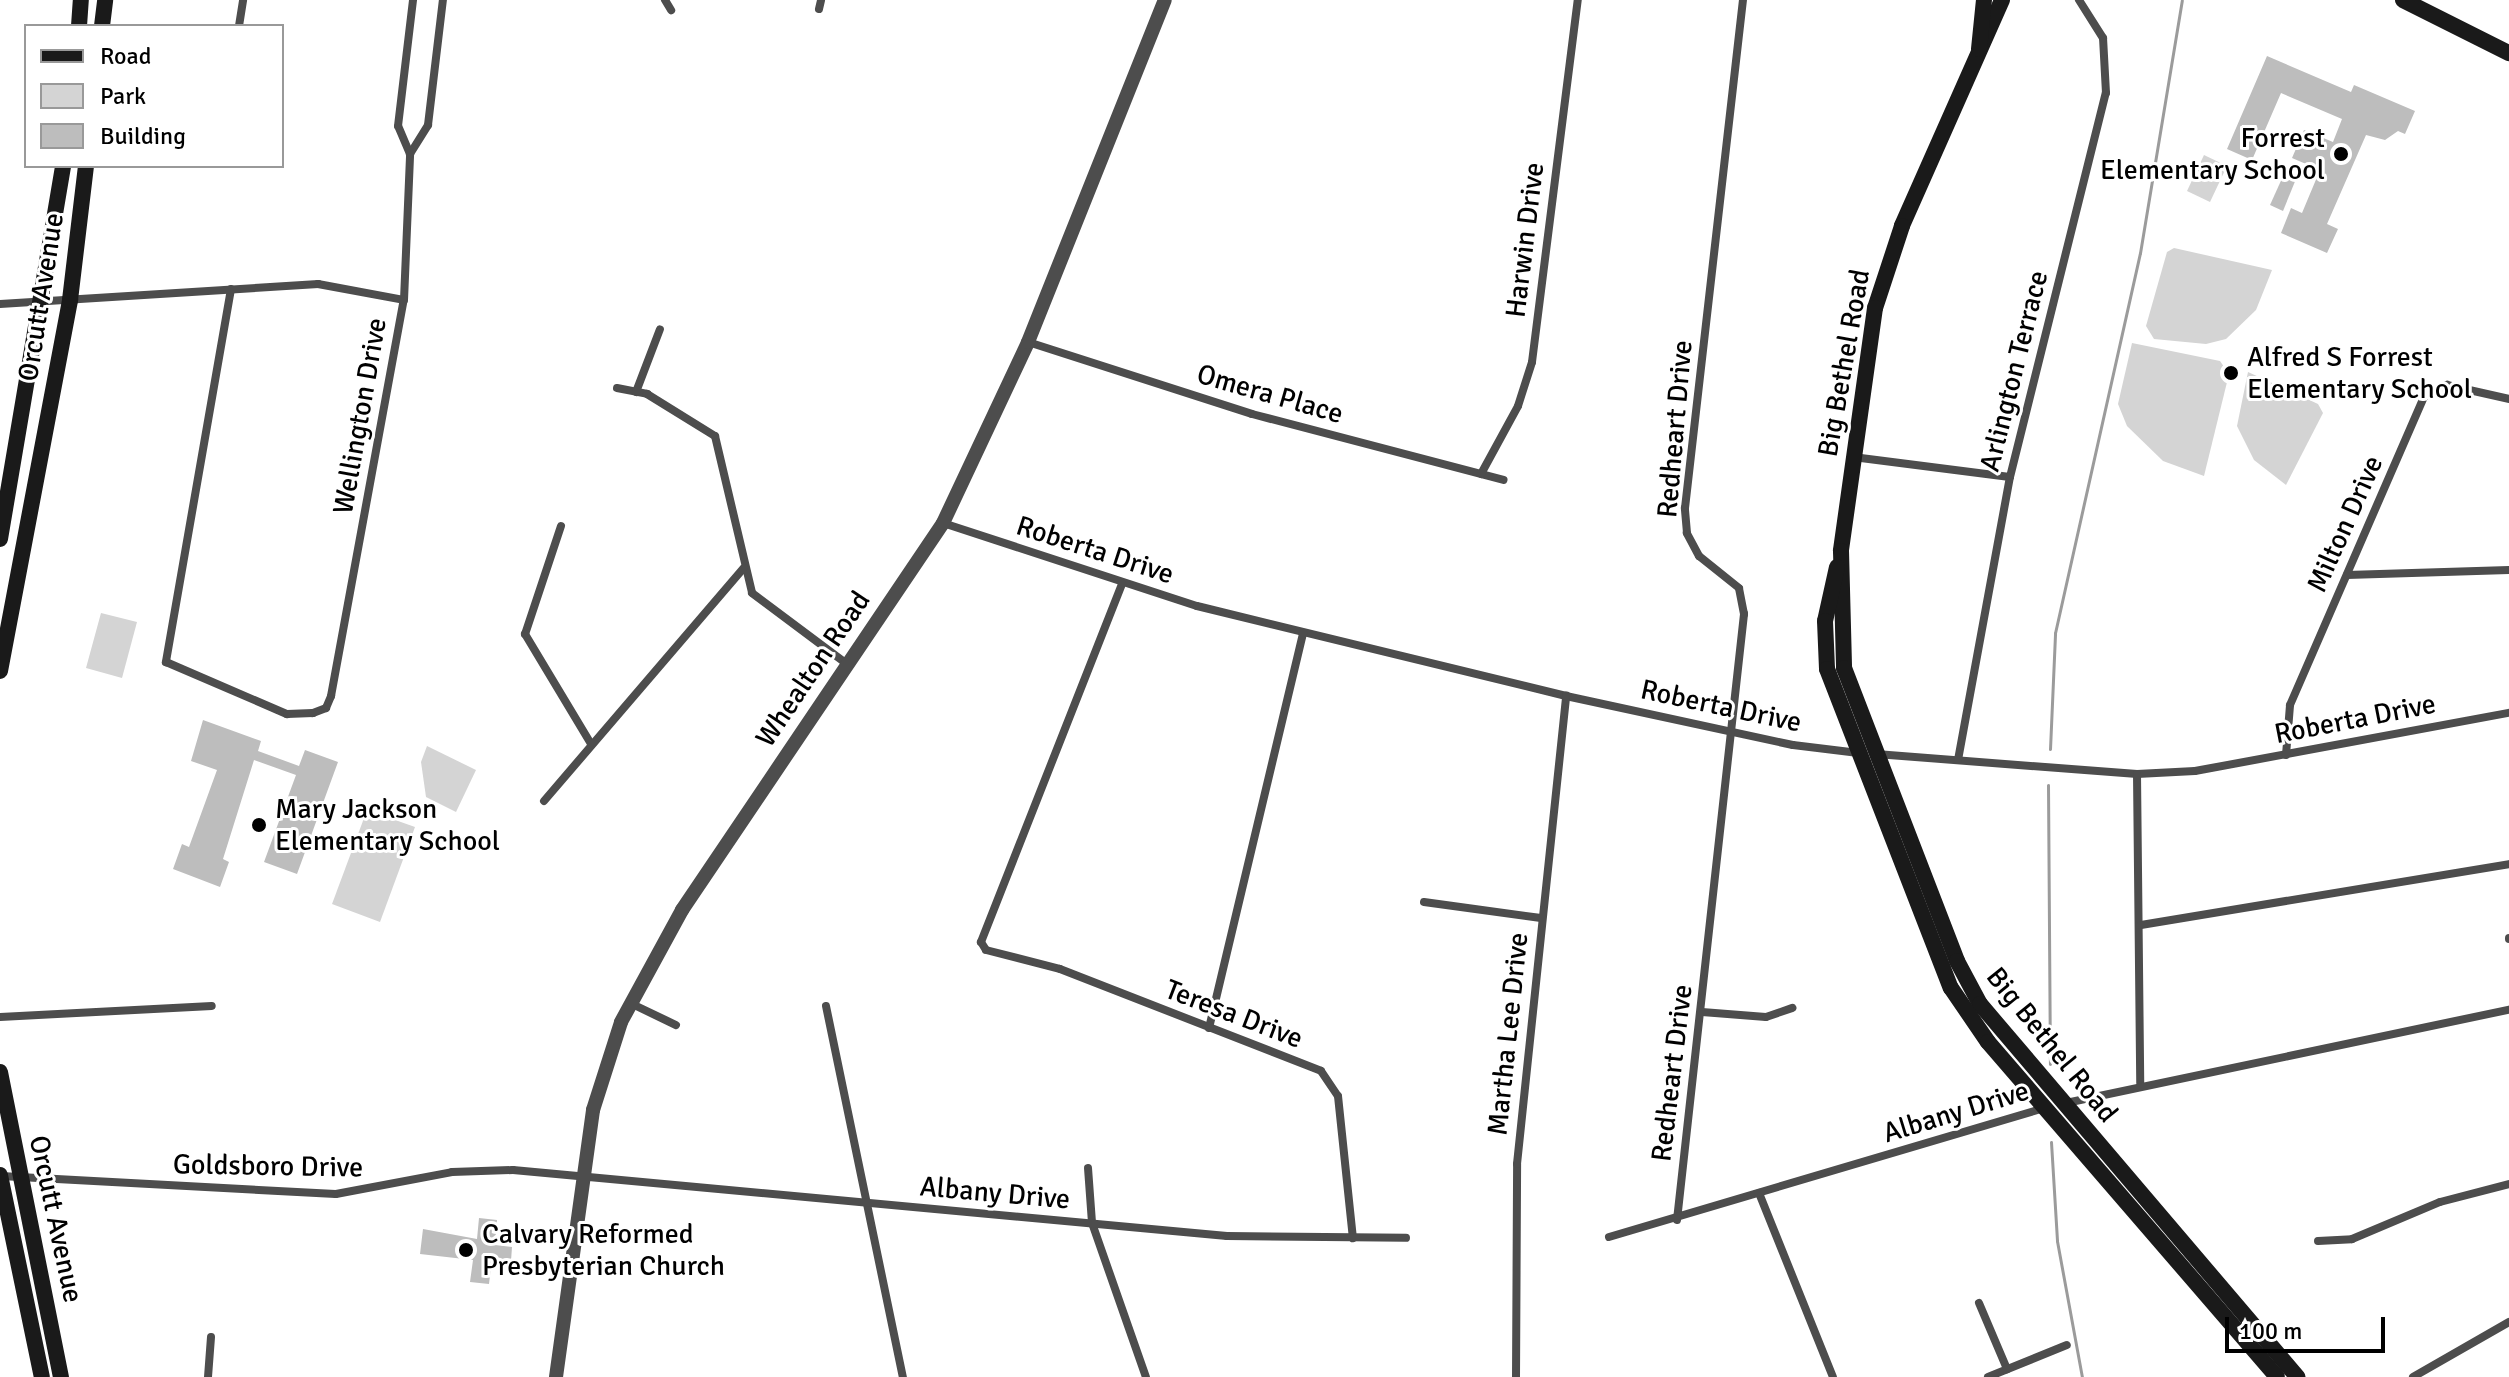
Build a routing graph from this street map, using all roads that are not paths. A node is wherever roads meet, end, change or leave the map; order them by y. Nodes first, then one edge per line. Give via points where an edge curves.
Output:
1 (81, 0) edge
2 (105, 0) edge
3 (243, 0) edge
4 (413, 0) edge
5 (443, 0) edge
6 (665, 0) edge
7 (1165, 0) edge
8 (1578, 0) edge
9 (1743, 0) edge
10 (1984, 0) edge
11 (2002, 0) edge
12 (2079, 0) edge
13 (2403, 0) edge
14 (671, 10) dead end
15 (79, 24) edge
16 (102, 24) edge
17 (239, 24) edge
18 (2509, 53) edge
19 (1978, 59) junction
20 (410, 154) junction
21 (63, 168) edge
22 (86, 168) edge
23 (231, 289) junction
24 (70, 300) junction
25 (404, 300) junction
26 (45, 302) junction
27 (0, 304) edge
28 (660, 329) dead end
29 (1028, 342) junction
30 (617, 388) dead end
31 (636, 392) junction
32 (2509, 399) edge
33 (1852, 457) junction
34 (7, 462) edge
35 (1481, 474) junction
36 (2010, 477) junction
37 (1503, 480) dead end
38 (943, 523) junction
39 (561, 526) dead end
40 (0, 539) edge
41 (1841, 551) junction
42 (744, 568) junction
43 (2509, 570) edge
44 (2347, 575) junction
45 (1122, 584) junction
46 (1303, 633) junction
47 (847, 664) junction
48 (0, 671) edge
49 (1566, 696) junction
50 (2509, 713) edge
51 (1732, 732) junction
52 (591, 744) junction
53 (1858, 753) junction
54 (1877, 754) junction
55 (2286, 755) junction
56 (1958, 760) junction
57 (2137, 774) junction
58 (544, 801) dead end
59 (2509, 864) edge
60 (1424, 902) dead end
61 (1541, 918) junction
62 (2141, 925) junction
63 (1942, 947) junction
64 (630, 1003) junction
65 (212, 1006) dead end
66 (826, 1006) dead end
67 (1792, 1008) dead end
68 (2509, 1010) edge
69 (1702, 1012) junction
70 (0, 1017) edge
71 (676, 1025) dead end
72 (1209, 1028) junction
73 (0, 1072) edge
74 (2140, 1083) junction
75 (2062, 1103) junction
76 (2045, 1108) junction
77 (1088, 1168) dead end
78 (0, 1176) edge
79 (20, 1177) junction
80 (582, 1177) junction
81 (2509, 1184) edge
82 (1759, 1193) junction
83 (865, 1204) junction
84 (1677, 1220) junction
85 (1092, 1223) junction
86 (1609, 1237) dead end
87 (1353, 1238) junction
88 (1406, 1238) dead end
89 (2318, 1241) dead end
90 (1979, 1303) dead end
91 (2509, 1322) edge
92 (211, 1337) dead end
93 (2067, 1345) dead end
94 (2007, 1369) junction
95 (61, 1375) edge
96 (41, 1377) edge
97 (208, 1377) edge
98 (556, 1377) edge
99 (903, 1377) edge
100 (1146, 1377) edge
101 (1516, 1377) edge
102 (1833, 1377) edge
103 (1988, 1377) edge
104 (2277, 1377) edge
105 (2298, 1377) edge
106 (2413, 1377) edge

1 - 15 main road
2 - 16 main road
3 - 17 street
4 - 20 street, Wellington Drive via 398,126
5 - 20 street, Wellington Drive via 428,125
6 - 14 street
7 - 29 street, Whealton Road
8 - 35 street, Harwin Drive via 1532,362 1518,406
9 - 51 street, Redheart Drive via 1685,508 1687,533 1699,556 1731,578 1744,600
10 - 19 main road, Big Bethel Road
11 - 19 main road, Big Bethel Road
12 - 36 street, Arlington Terrace via 2103,38 2106,93
13 - 18 main road
19 - 33 main road, Big Bethel Road via 1885,271
20 - 25 street, Wellington Drive
21 - 26 main road, Orcutt Avenue
22 - 24 main road, Orcutt Avenue
23 - 24 street
23 - 25 street via 318,284
23 - 25 street, Wellington Drive via 165,644 166,662 176,672 300,715 326,708 333,684
24 - 26 street
24 - 48 main road, Orcutt Avenue
26 - 27 street
26 - 34 main road, Orcutt Avenue
28 - 31 street
29 - 35 street, Omera Place via 1252,414
29 - 38 street, Whealton Road
30 - 31 street
31 - 42 street via 715,436
32 - 44 street, Milton Drive via 2447,385 2424,397
33 - 36 street
33 - 41 main road, Big Bethel Road
34 - 40 main road, Orcutt Avenue
35 - 37 street, Omera Place
36 - 56 street, Arlington Terrace
38 - 45 street, Roberta Drive
38 - 47 street, Whealton Road
39 - 52 street via 525,634
41 - 53 main road, Big Bethel Road via 1823,644 1829,679
41 - 54 main road, Big Bethel Road via 1842,658
42 - 47 street via 759,604
42 - 52 street
43 - 44 street
44 - 55 street, Milton Drive via 2290,705
45 - 46 street, Roberta Drive
45 - 72 street, Teresa Drive via 981,930 986,950 1060,969
46 - 49 street, Roberta Drive
46 - 72 street
47 - 64 street, Whealton Road via 682,910
49 - 51 street, Roberta Drive
49 - 61 street, Martha Lee Drive
50 - 55 street, Roberta Drive
51 - 53 street, Roberta Drive
51 - 69 street, Redheart Drive
52 - 58 street
53 - 54 street, Roberta Drive
53 - 63 main road, Big Bethel Road
54 - 56 street, Roberta Drive
54 - 63 main road, Big Bethel Road
55 - 57 street, Roberta Drive
56 - 57 street, Roberta Drive
57 - 62 street
59 - 62 street
60 - 61 street
61 - 101 street, Martha Lee Drive via 1517,1164
62 - 74 street
63 - 75 main road, Big Bethel Road via 1984,1011
63 - 76 main road, Big Bethel Road via 1964,1011
64 - 71 street
64 - 80 street, Whealton Road via 604,1071
65 - 70 street
66 - 83 street
67 - 69 street via 1766,1017
68 - 74 street, Albany Drive
69 - 84 street, Redheart Drive
72 - 87 street, Teresa Drive via 1332,1081
73 - 79 main road, Orcutt Avenue
74 - 75 street, Albany Drive
75 - 76 street, Albany Drive
75 - 105 main road, Big Bethel Road
76 - 82 street, Albany Drive
76 - 104 main road, Big Bethel Road
77 - 85 street
78 - 79 street, Goldsboro Drive
78 - 96 main road, Orcutt Avenue
79 - 80 street, Goldsboro Drive via 336,1194 484,1169
79 - 95 main road, Orcutt Avenue
80 - 83 street, Albany Drive
80 - 98 street, Whealton Road
81 - 89 street via 2440,1202 2352,1239
82 - 84 street, Albany Drive
82 - 102 street
83 - 85 street, Albany Drive
83 - 99 street
84 - 86 street, Albany Drive
85 - 87 street, Albany Drive
85 - 100 street
87 - 88 street, Albany Drive
90 - 94 street
91 - 106 street
92 - 97 street
93 - 94 street
94 - 103 street
95 - 96 street

